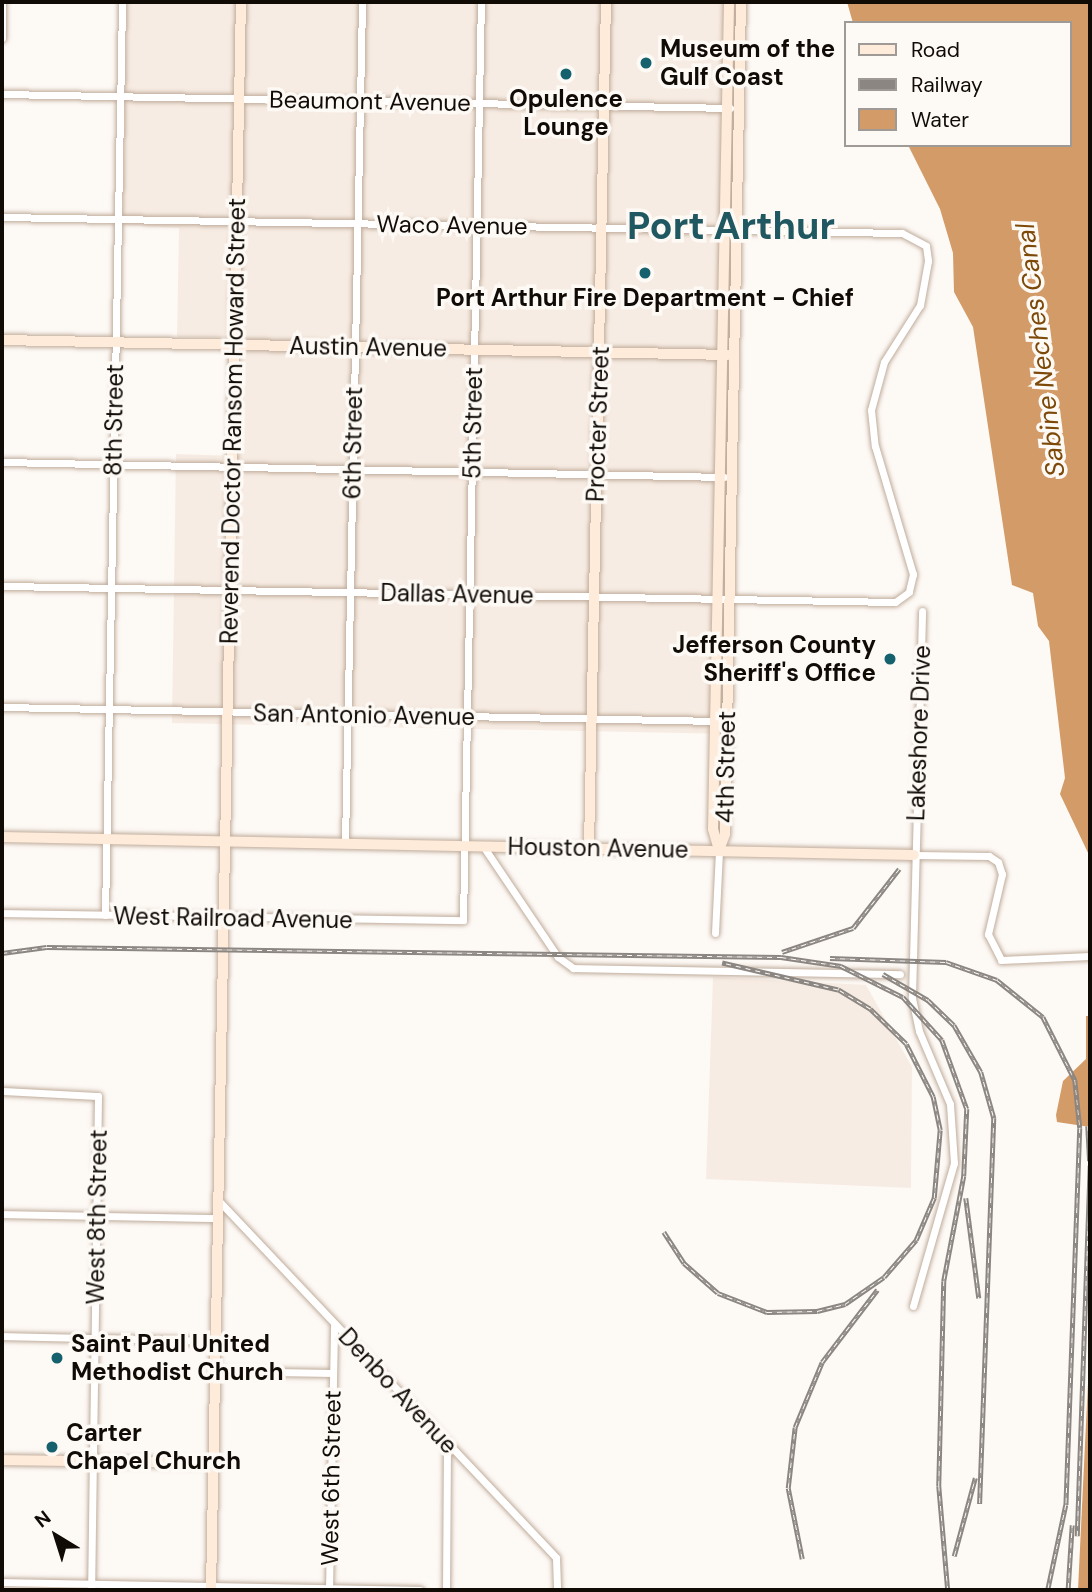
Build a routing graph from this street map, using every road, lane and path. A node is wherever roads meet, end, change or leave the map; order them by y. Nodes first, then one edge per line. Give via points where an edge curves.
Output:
1 (2, 2) edge
2 (122, 2) edge
3 (241, 2) edge
4 (362, 2) edge
5 (481, 2) edge
6 (606, 2) edge
7 (729, 2) edge
8 (741, 2) edge
9 (2, 38) edge
10 (2, 94) edge
11 (120, 96) junction
12 (240, 99) junction
13 (359, 101) junction
14 (479, 103) junction
15 (604, 106) junction
16 (732, 108) junction
17 (2, 217) edge
18 (118, 219) junction
19 (237, 220) junction
20 (357, 223) junction
21 (477, 226) junction
22 (602, 229) junction
23 (731, 232) junction
24 (2, 340) edge
25 (116, 343) junction
26 (234, 345) junction
27 (355, 348) junction
28 (474, 349) junction
29 (601, 352) junction
30 (729, 355) junction
31 (2, 462) edge
32 (114, 464) junction
33 (232, 466) junction
34 (352, 469) junction
35 (472, 472) junction
36 (596, 475) junction
37 (726, 477) junction
38 (2, 586) edge
39 (111, 587) junction
40 (230, 589) junction
41 (350, 592) junction
42 (909, 592) joint
43 (469, 594) junction
44 (595, 597) junction
45 (723, 600) junction
46 (922, 611) dead end
47 (2, 707) edge
48 (109, 709) junction
49 (228, 712) junction
50 (347, 715) junction
51 (467, 718) junction
52 (593, 720) junction
53 (721, 721) junction
54 (2, 836) edge
55 (106, 838) junction
56 (226, 841) junction
57 (345, 843) junction
58 (465, 845) junction
59 (483, 845) junction
60 (589, 847) junction
61 (719, 850) junction
62 (914, 855) junction
63 (2, 913) edge
64 (105, 915) junction
65 (224, 917) junction
66 (463, 920) joint
67 (715, 933) dead end
68 (1090, 957) edge
69 (900, 974) dead end
70 (2, 1091) edge
71 (218, 1200) junction
72 (2, 1214) edge
73 (99, 1216) junction
74 (218, 1218) junction
75 (914, 1306) dead end
76 (334, 1324) junction
77 (2, 1336) edge
78 (96, 1338) junction
79 (216, 1341) junction
80 (215, 1371) junction
81 (333, 1373) junction
82 (447, 1444) junction
83 (2, 1460) edge
84 (94, 1461) junction
85 (213, 1463) junction
86 (2, 1582) edge
87 (91, 1587) edge
88 (211, 1588) edge
89 (329, 1589) edge
90 (420, 1590) edge
91 (446, 1590) edge
92 (558, 1590) edge

1 - 9 street
2 - 11 street, 8th Street
3 - 12 street, Reverend Doctor Ransom Howard Street
4 - 13 street, 6th Street
5 - 14 street, 5th Street
6 - 15 street, Procter Street
7 - 16 street, 4th Street
8 - 16 street, 4th Street
10 - 11 street, Beaumont Avenue
11 - 12 street, Beaumont Avenue
11 - 18 street, 8th Street
12 - 13 street, Beaumont Avenue
12 - 19 street, Reverend Doctor Ransom Howard Street
13 - 14 street, Beaumont Avenue
13 - 20 street, 6th Street
14 - 15 street, Beaumont Avenue
14 - 21 street, 5th Street
15 - 16 street, Beaumont Avenue
15 - 22 street, Procter Street
16 - 23 street, 4th Street
17 - 18 street, Waco Avenue
18 - 19 street, Waco Avenue
18 - 25 street, 8th Street
19 - 20 street, Waco Avenue
19 - 26 street, Reverend Doctor Ransom Howard Street
20 - 21 street, Waco Avenue
20 - 27 street, 6th Street
21 - 22 street, Waco Avenue
21 - 28 street, 5th Street
22 - 23 street, Waco Avenue
22 - 29 street, Procter Street
23 - 30 street, 4th Street
23 - 42 street, Waco Avenue via 902,233 926,246 928,261 920,305 884,362 872,410 875,446 913,574
24 - 25 street, Austin Avenue
25 - 26 street, Austin Avenue
25 - 32 street, 8th Street
26 - 27 street, Austin Avenue
26 - 33 street, Reverend Doctor Ransom Howard Street
27 - 28 street, Austin Avenue
27 - 34 street, 6th Street
28 - 29 street, Austin Avenue
28 - 35 street, 5th Street
29 - 30 street, Austin Avenue
29 - 36 street, Procter Street
30 - 37 street, 4th Street
31 - 32 street
32 - 33 street
32 - 39 street, 8th Street
33 - 34 street
33 - 40 street, Reverend Doctor Ransom Howard Street
34 - 35 street
34 - 41 street, 6th Street
35 - 36 street
35 - 43 street, 5th Street
36 - 37 street
36 - 44 street, Procter Street
37 - 45 street, 4th Street
38 - 39 street, Dallas Avenue
39 - 40 street, Dallas Avenue
39 - 48 street, 8th Street
40 - 41 street, Dallas Avenue
40 - 49 street, Reverend Doctor Ransom Howard Street
41 - 43 street, Dallas Avenue
41 - 50 street, 6th Street
42 - 45 street, Dallas Avenue via 882,603
43 - 44 street, Dallas Avenue
43 - 51 street, 5th Street
44 - 45 street, Dallas Avenue
44 - 52 street, Procter Street
45 - 53 street, 4th Street
46 - 62 street, Lakeshore Drive
47 - 48 street, San Antonio Avenue
48 - 49 street, San Antonio Avenue
48 - 55 street, 8th Street
49 - 50 street, San Antonio Avenue
49 - 56 street, Reverend Doctor Ransom Howard Street
50 - 51 street, San Antonio Avenue
50 - 57 street, 6th Street
51 - 52 street, San Antonio Avenue
51 - 58 street, 5th Street
52 - 53 street, San Antonio Avenue
52 - 60 street, Procter Street
53 - 61 street, 4th Street via 725,834
54 - 55 street, Houston Avenue
55 - 56 street, Houston Avenue
55 - 64 street
56 - 57 street, Houston Avenue
56 - 65 street, Reverend Doctor Ransom Howard Street
57 - 58 street, Houston Avenue
58 - 59 street, Houston Avenue
58 - 66 street, 5th Street
59 - 60 street, Houston Avenue
59 - 69 street via 558,957 573,968
60 - 61 street, Houston Avenue
61 - 62 street, Houston Avenue
61 - 67 street
62 - 68 street, Houston Avenue via 989,856 998,862 1002,874 988,934 1001,960
62 - 75 street, Lakeshore Drive via 912,997 919,1031 950,1104 954,1163
63 - 64 street, West Railroad Avenue
64 - 65 street, West Railroad Avenue
65 - 66 street, West Railroad Avenue
65 - 71 street, Reverend Doctor Ransom Howard Street
70 - 73 street, West 8th Street via 98,1096
71 - 74 street, Reverend Doctor Ransom Howard Street
71 - 76 street, Denbo Avenue
72 - 73 street
73 - 74 street
73 - 78 street, West 8th Street
74 - 79 street, Reverend Doctor Ransom Howard Street
76 - 81 street, West 6th Street
76 - 82 street, Denbo Avenue
77 - 78 street
78 - 79 street
78 - 84 street, West 8th Street
79 - 80 street, Reverend Doctor Ransom Howard Street
80 - 81 street
80 - 85 street, Reverend Doctor Ransom Howard Street
81 - 89 street, West 6th Street
82 - 91 street
82 - 92 street, Denbo Avenue via 556,1558
83 - 84 street
84 - 85 street
84 - 87 street, West 8th Street
85 - 88 street, Reverend Doctor Ransom Howard Street
86 - 87 street
87 - 88 street
88 - 89 street
89 - 90 street

